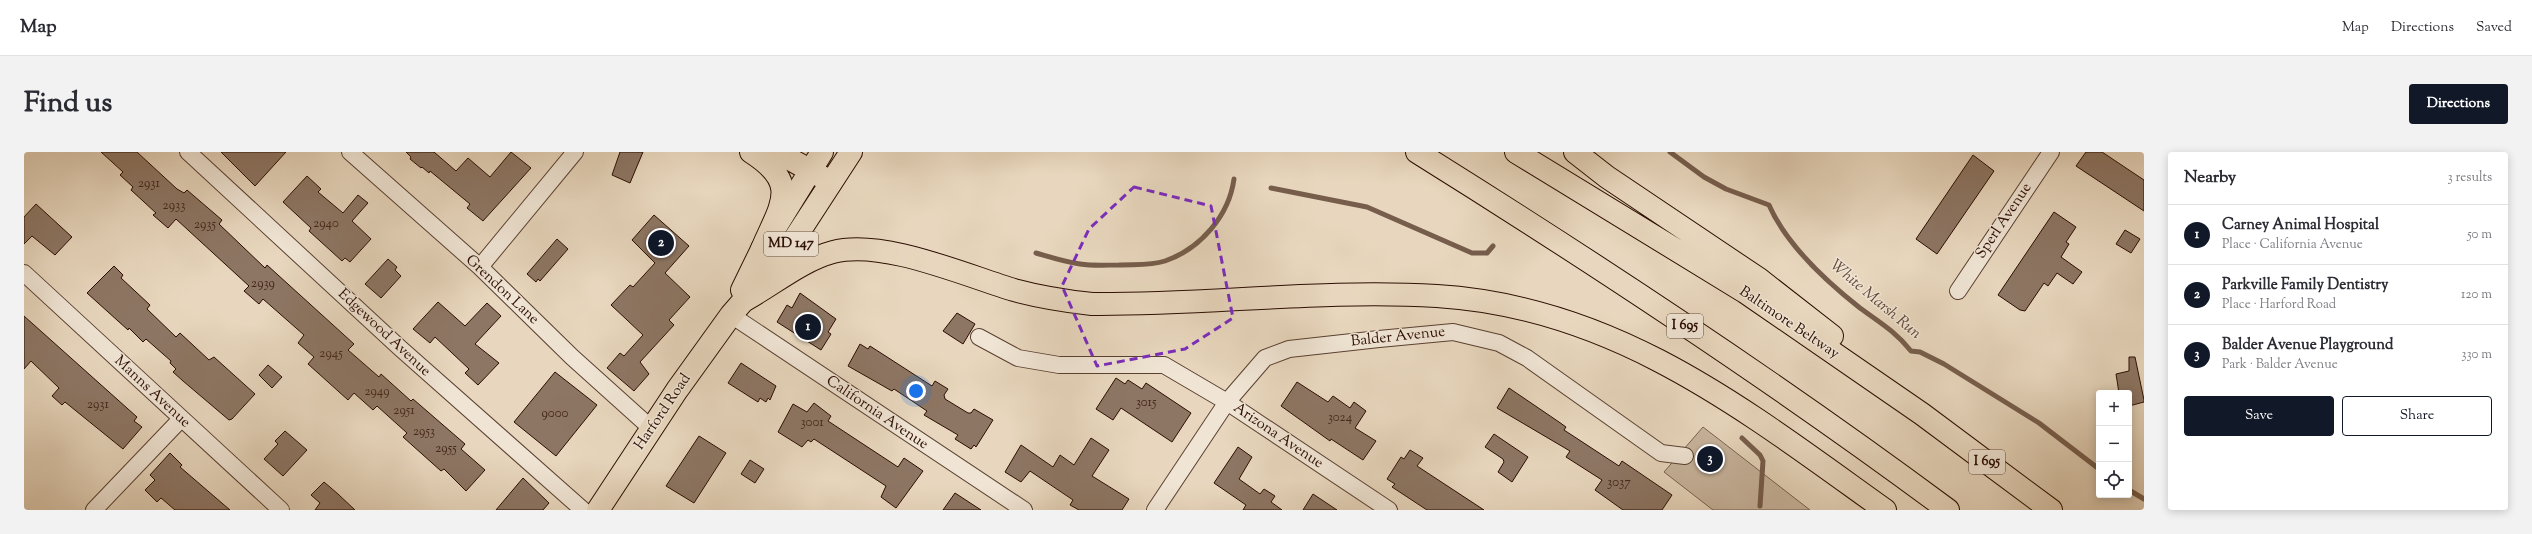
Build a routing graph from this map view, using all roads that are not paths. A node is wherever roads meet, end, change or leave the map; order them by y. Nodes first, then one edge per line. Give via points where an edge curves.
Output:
1 (188, 152) edge
2 (350, 152) edge
3 (575, 152) edge
4 (752, 152) edge
5 (777, 152) edge
6 (851, 152) edge
7 (1416, 152) edge
8 (1516, 152) edge
9 (1575, 152) edge
10 (2051, 152) edge
11 (816, 161) edge
12 (831, 182) junction
13 (762, 249) junction
14 (480, 268) junction
15 (24, 273) edge
16 (1958, 291) dead end
17 (737, 308) junction
18 (980, 337) dead end
19 (1227, 402) junction
20 (1922, 414) junction
21 (181, 419) junction
22 (652, 429) junction
23 (1686, 456) dead end
24 (94, 510) edge
25 (281, 510) edge
26 (583, 510) edge
27 (598, 510) edge
28 (1024, 510) edge
29 (1155, 510) edge
30 (1389, 510) edge
31 (1885, 510) edge
32 (1948, 510) edge
33 (2051, 510) edge

1 - 26 street, Edgewood Avenue via 400,348
2 - 14 street, Grendon Lane
3 - 14 street
4 - 13 main road via 769,163 777,173 784,196
5 - 11 main road
6 - 12 main road, Harford Road / MD 147
7 - 32 main road, I 695 via 1646,299 1825,421
8 - 20 main road, Baltimore Beltway / I 695 via 1744,292
9 - 20 main road via 1788,300
10 - 16 street, Sperl Avenue
11 - 12 main road
11 - 13 main road, Harford Road / MD 147
12 - 17 main road, Harford Road / MD 147 via 786,252
13 - 17 main road, Harford Road / MD 147
14 - 22 street, Grendon Lane via 572,357
15 - 21 street, Manns Avenue
17 - 22 main road, Harford Road / MD 147
17 - 28 street, California Avenue
17 - 31 main road via 812,258 860,249 887,251 1016,290 1059,300 1092,304 1379,294 1439,296 1482,302 1574,324 1672,366 1737,406
18 - 19 street, Arizona Avenue via 1018,358 1059,365 1164,365
19 - 23 street, Balder Avenue via 1258,364 1274,353 1289,349 1453,332 1499,343 1527,358 1662,452
19 - 29 street, Balder Avenue
19 - 30 street, Arizona Avenue
20 - 33 main road, Baltimore Beltway / I 695
21 - 24 street
21 - 25 street, Manns Avenue
22 - 27 main road, Harford Road / MD 147

